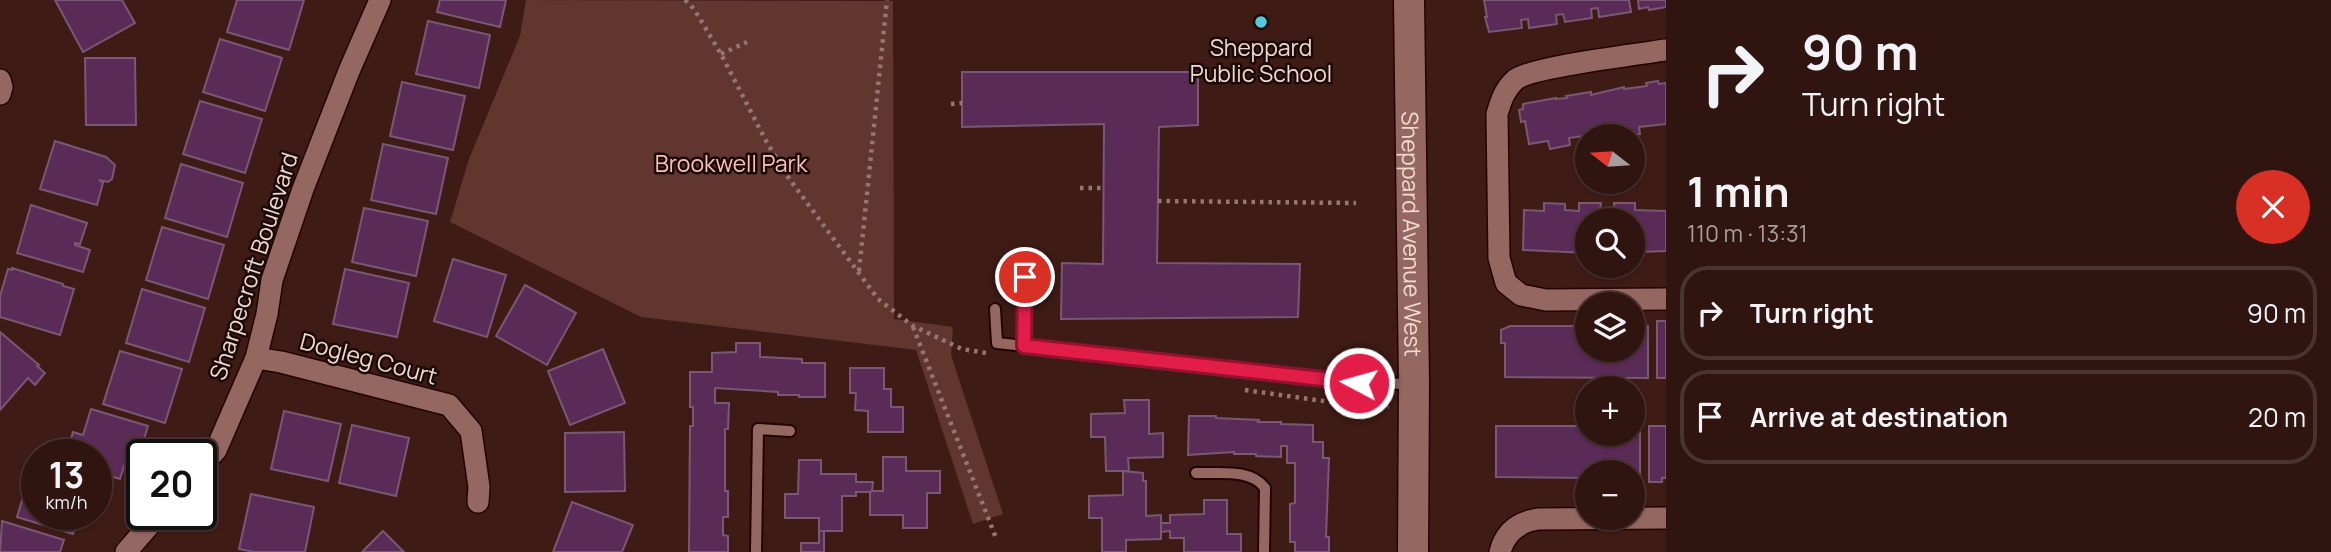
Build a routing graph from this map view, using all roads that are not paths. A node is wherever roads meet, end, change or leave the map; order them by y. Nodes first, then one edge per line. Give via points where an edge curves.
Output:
1 (380, 0) edge
2 (1409, 0) edge
3 (1666, 50) edge
4 (0, 80) edge
5 (0, 94) edge
6 (1025, 277) dead end
7 (1666, 299) edge
8 (995, 309) dead end
9 (1024, 346) junction
10 (256, 358) junction
11 (1414, 396) junction
12 (790, 431) dead end
13 (217, 448) edge
14 (1196, 473) dead end
15 (478, 502) dead end
16 (1666, 518) edge
17 (145, 530) edge
18 (126, 552) edge
19 (755, 552) edge
20 (1264, 552) edge
21 (1413, 552) edge
22 (1500, 552) edge

1 - 10 street, Sharpecroft Boulevard via 303,189 272,281
2 - 11 main road, Sheppard Avenue West
3 - 7 street via 1538,71 1516,79 1497,114 1499,258 1506,283 1521,295 1546,300
4 - 5 street
6 - 9 lane
8 - 9 lane via 997,343
9 - 11 lane via 1359,383
10 - 13 street, Sharpecroft Boulevard
10 - 15 street, Dogleg Court via 449,405 471,432
11 - 21 main road, Sheppard Avenue West
12 - 19 lane via 758,429
14 - 20 lane via 1243,474 1260,481 1265,488
16 - 22 street via 1526,521 1509,533
17 - 18 street

